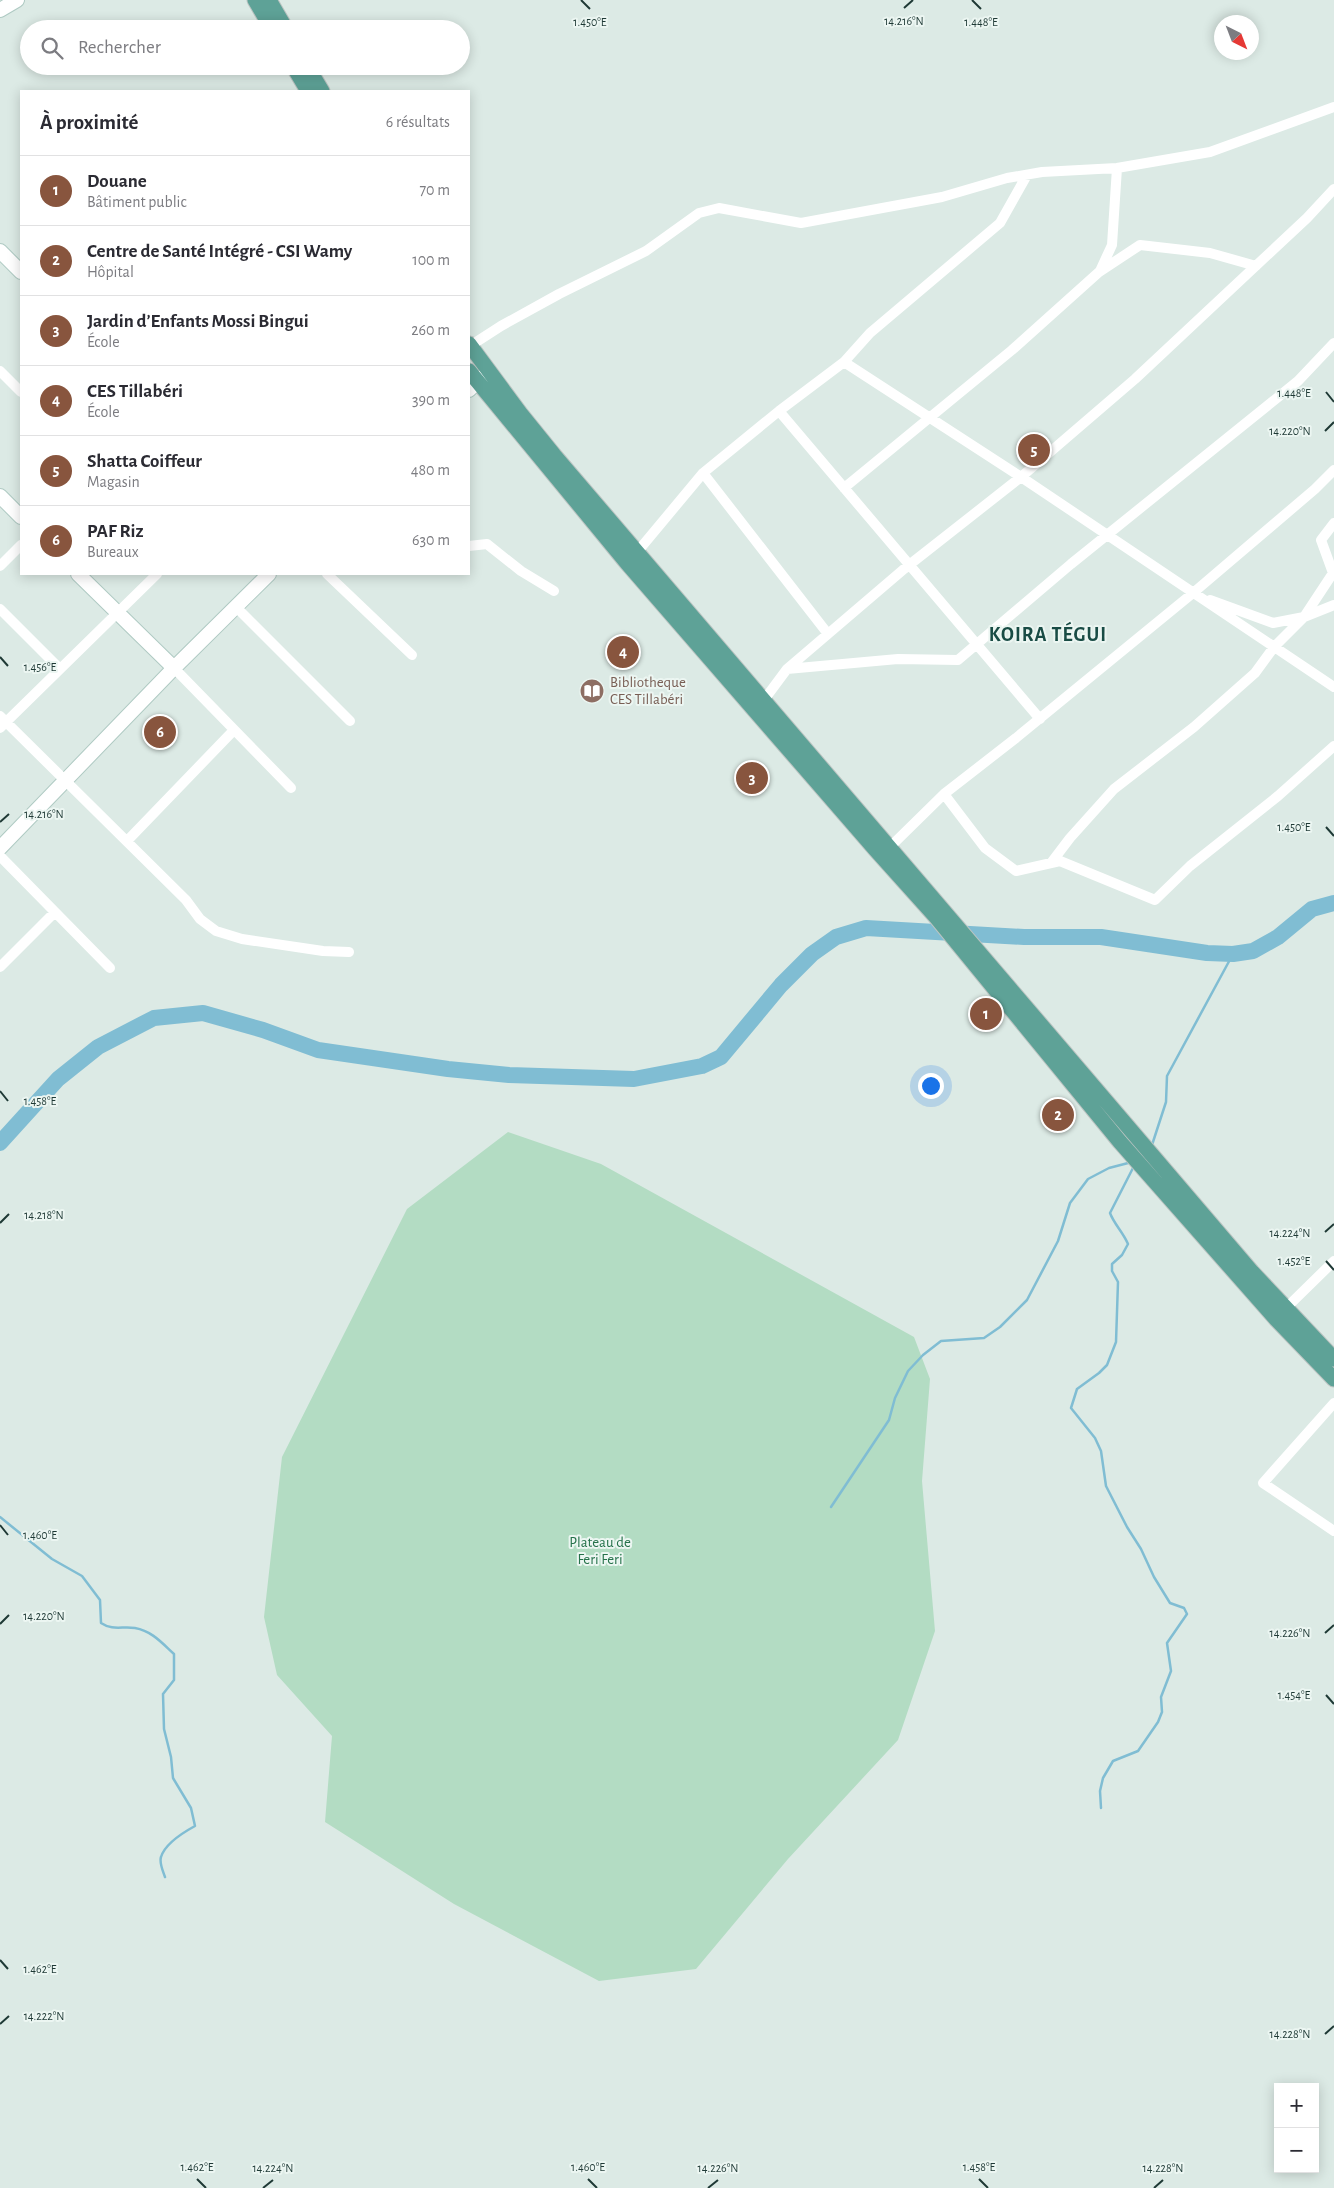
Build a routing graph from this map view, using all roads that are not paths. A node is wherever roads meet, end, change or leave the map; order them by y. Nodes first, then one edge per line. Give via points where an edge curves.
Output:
1 (17, 0) edge
2 (255, 0) edge
3 (269, 0) edge
4 (0, 10) edge
5 (267, 20) edge
6 (281, 20) edge
7 (298, 75) edge
8 (312, 75) edge
9 (307, 90) edge
10 (321, 90) edge
11 (1334, 107) edge
12 (1117, 168) junction
13 (1027, 175) junction
14 (1334, 189) edge
15 (0, 251) edge
16 (1256, 266) junction
17 (20, 271) edge
18 (1099, 272) junction
19 (1334, 342) edge
20 (470, 345) edge
21 (844, 362) junction
22 (0, 371) edge
23 (488, 372) junction
24 (472, 381) edge
25 (20, 391) edge
26 (779, 412) junction
27 (928, 417) junction
28 (1334, 470) edge
29 (703, 473) junction
30 (1022, 477) junction
31 (844, 488) junction
32 (0, 496) edge
33 (20, 517) edge
34 (1334, 523) edge
35 (1107, 536) junction
36 (20, 546) edge
37 (470, 546) edge
38 (632, 558) junction
39 (909, 565) junction
40 (0, 566) edge
41 (79, 575) edge
42 (156, 575) edge
43 (269, 575) edge
44 (328, 575) edge
45 (554, 591) dead end
46 (1193, 594) junction
47 (1334, 605) edge
48 (236, 607) junction
49 (0, 609) edge
50 (117, 613) junction
51 (1304, 617) junction
52 (828, 634) junction
53 (976, 645) junction
54 (1274, 647) junction
55 (412, 655) dead end
56 (174, 668) junction
57 (60, 669) junction
58 (786, 669) junction
59 (1334, 687) edge
60 (760, 705) junction
61 (1040, 719) junction
62 (350, 721) dead end
63 (2, 722) edge
64 (234, 730) junction
65 (1334, 746) edge
66 (66, 780) junction
67 (291, 788) dead end
68 (944, 794) junction
69 (127, 841) junction
70 (890, 847) junction
71 (0, 848) edge
72 (0, 856) edge
73 (1051, 863) junction
74 (55, 912) junction
75 (941, 916) junction
76 (349, 952) dead end
77 (1, 965) edge
78 (110, 968) dead end
79 (1334, 1261) edge
80 (1280, 1314) junction
81 (1334, 1360) edge
82 (1334, 1379) edge
83 (1334, 1403) edge
84 (1334, 1531) edge

1 - 4 street
2 - 5 main road
3 - 6 main road
7 - 9 main road
8 - 10 main road
11 - 12 street via 1210,152
12 - 13 street
12 - 18 street via 1112,245
13 - 20 street via 942,197 801,223 719,208 699,213 646,251 559,294
13 - 21 street via 1000,223 870,333
14 - 16 street
15 - 17 street
16 - 18 street via 1210,253 1140,245
16 - 30 street via 1135,379
18 - 27 street via 1012,350
19 - 35 street via 1298,381
20 - 23 main road
21 - 26 street
21 - 27 street
22 - 25 street
23 - 24 street
23 - 38 main road
24 - 38 main road
26 - 29 street
26 - 31 street
27 - 30 street
27 - 31 street
28 - 46 street
29 - 38 street
29 - 52 street
30 - 35 street
30 - 39 street
31 - 39 street
32 - 33 street
34 - 51 street via 1321,540 1333,573
35 - 46 street
35 - 53 street
36 - 40 street
37 - 45 street via 487,544 521,571
38 - 60 main road
39 - 52 street
39 - 53 street
41 - 50 street
42 - 50 street
43 - 48 street
44 - 55 street
46 - 51 street via 1273,623
46 - 54 street
46 - 61 street
47 - 51 street
48 - 56 street
48 - 62 street
49 - 57 street
50 - 56 street
50 - 57 street
51 - 54 street
52 - 58 street
53 - 58 street via 958,660 898,659
53 - 61 street
54 - 59 street
54 - 73 street via 1255,673 1228,699 1114,789
56 - 64 street
56 - 66 street
57 - 63 street
58 - 60 street
60 - 70 main road
60 - 75 main road
61 - 68 street
63 - 66 street
64 - 67 street
64 - 69 street
65 - 73 street via 1278,796 1190,866 1155,900 1060,861
66 - 69 street
66 - 71 street
68 - 70 street
68 - 73 street via 985,848 1016,871
69 - 76 street via 186,900 200,919 216,931 242,940
70 - 75 main road
72 - 74 street
74 - 77 street
74 - 78 street
75 - 80 main road
79 - 80 street
80 - 81 main road
80 - 82 main road
83 - 84 street via 1263,1483

